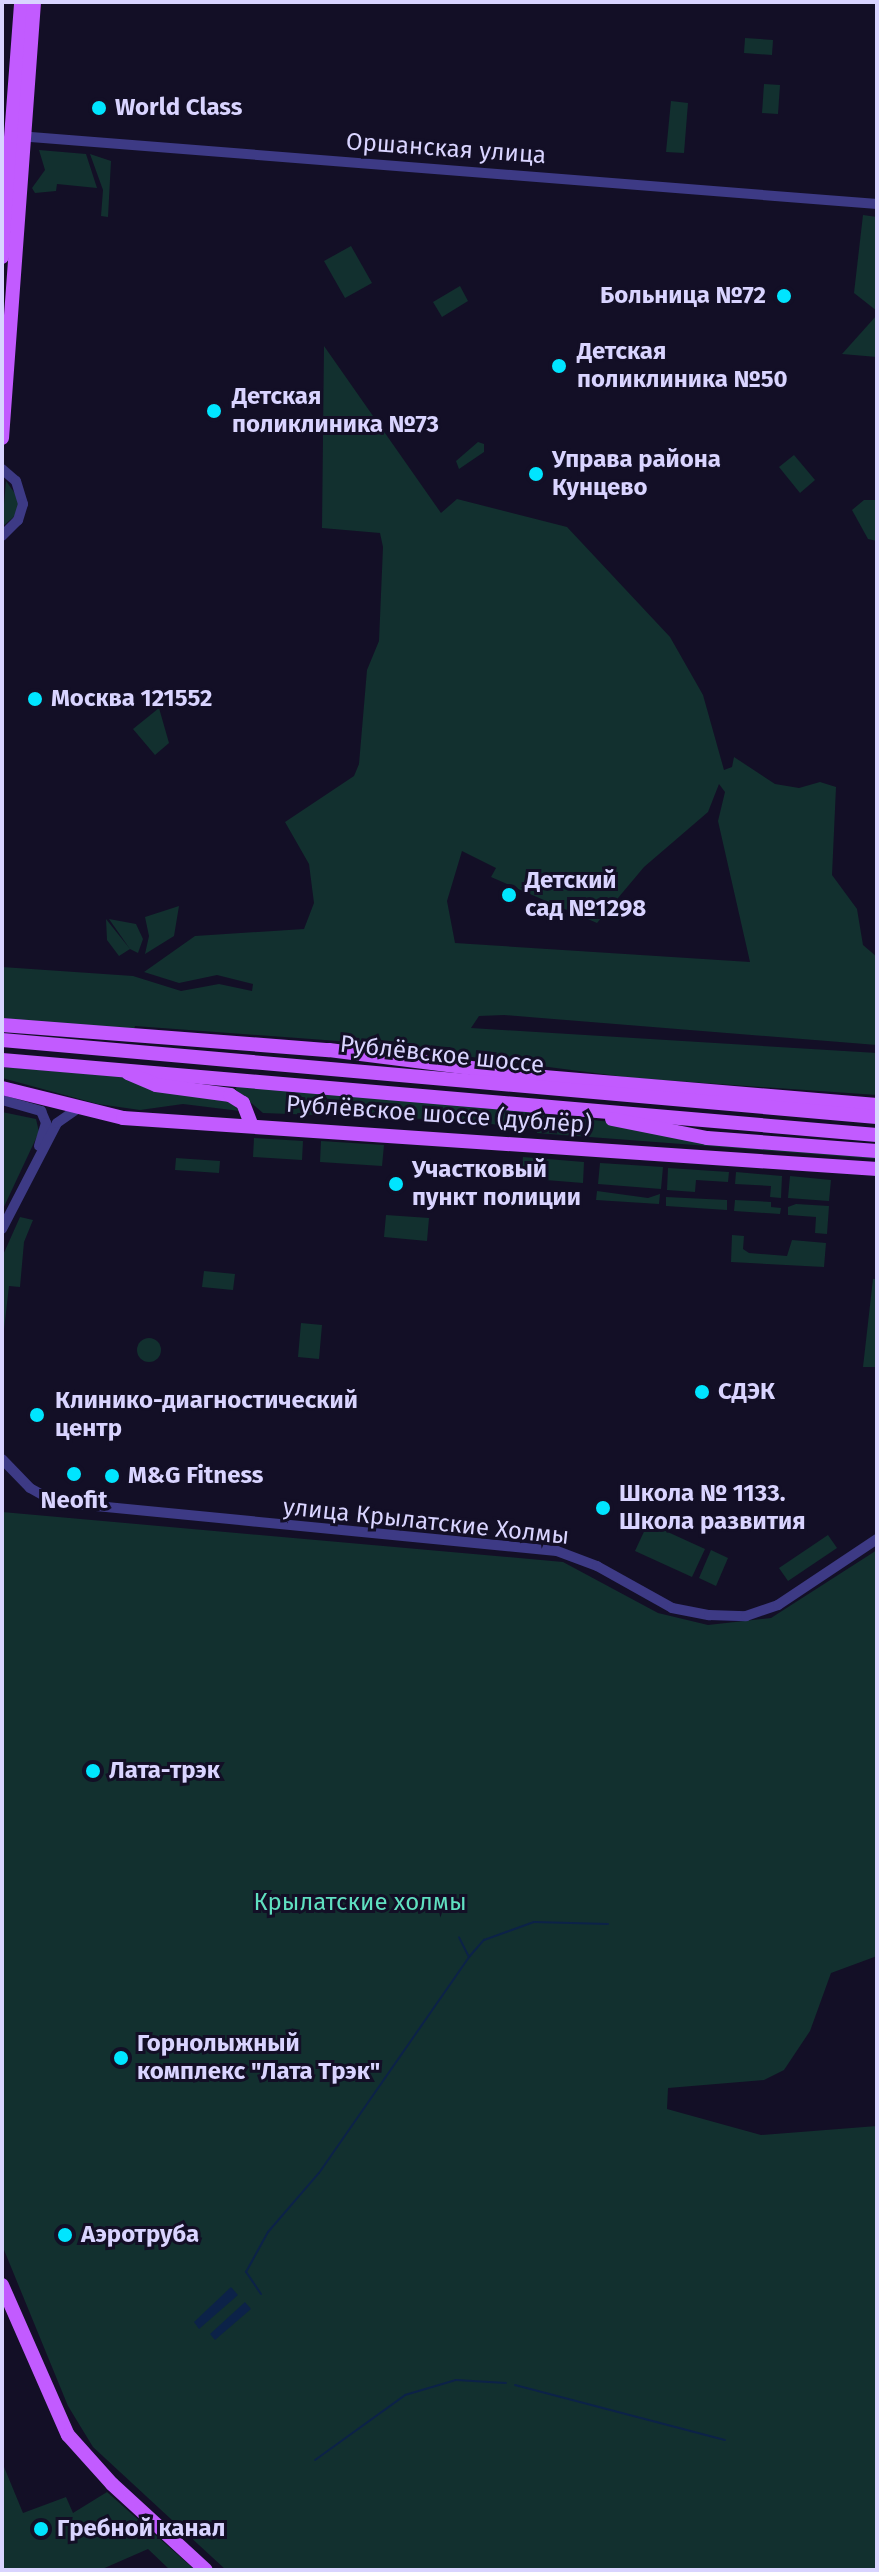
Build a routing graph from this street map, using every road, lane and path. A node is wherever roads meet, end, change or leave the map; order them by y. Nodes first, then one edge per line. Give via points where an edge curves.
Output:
1 (21, 2) edge
2 (34, 2) edge
3 (18, 136) junction
4 (877, 204) edge
5 (2, 257) edge
6 (2, 438) edge
7 (2, 469) edge
8 (2, 536) edge
9 (6, 1025) edge
10 (2, 1040) edge
11 (329, 1050) junction
12 (2, 1060) edge
13 (115, 1068) junction
14 (384, 1070) junction
15 (4, 1092) edge
16 (877, 1105) edge
17 (77, 1109) junction
18 (582, 1110) junction
19 (877, 1117) edge
20 (251, 1124) junction
21 (877, 1135) edge
22 (877, 1151) edge
23 (31, 1169) junction
24 (877, 1169) edge
25 (2, 1229) edge
26 (2, 1459) edge
27 (877, 1539) edge
28 (2, 2285) edge
29 (206, 2570) edge

1 - 3 main road
2 - 3 main road
3 - 4 street, Оршанская улица
3 - 5 main road
3 - 6 main road
7 - 8 street via 16,481 23,504 18,520
9 - 11 main road, Рублёвское шоссе (дублёр)
10 - 14 main road, Рублёвское шоссе
11 - 14 main road
11 - 16 main road, Рублёвское шоссе (дублёр) via 544,1077
12 - 13 main road, Рублёвское шоссе
13 - 18 main road, Рублёвское шоссе
13 - 20 main road via 156,1085 230,1095 243,1103
14 - 19 main road, Рублёвское шоссе
15 - 17 main road, Рублёвское шоссе (дублёр)
15 - 23 street via 43,1114 46,1123
17 - 20 main road, Рублёвское шоссе (дублёр) via 123,1118
17 - 23 street via 57,1123
18 - 21 main road, Рублёвское шоссе
18 - 22 main road via 676,1135
20 - 24 main road, Рублёвское шоссе (дублёр)
23 - 25 street
26 - 27 street, улица Крылатские Холмы via 30,1488 55,1502 557,1551 597,1566 672,1608 709,1615 746,1616 778,1605
28 - 29 main road via 68,2435 112,2484

